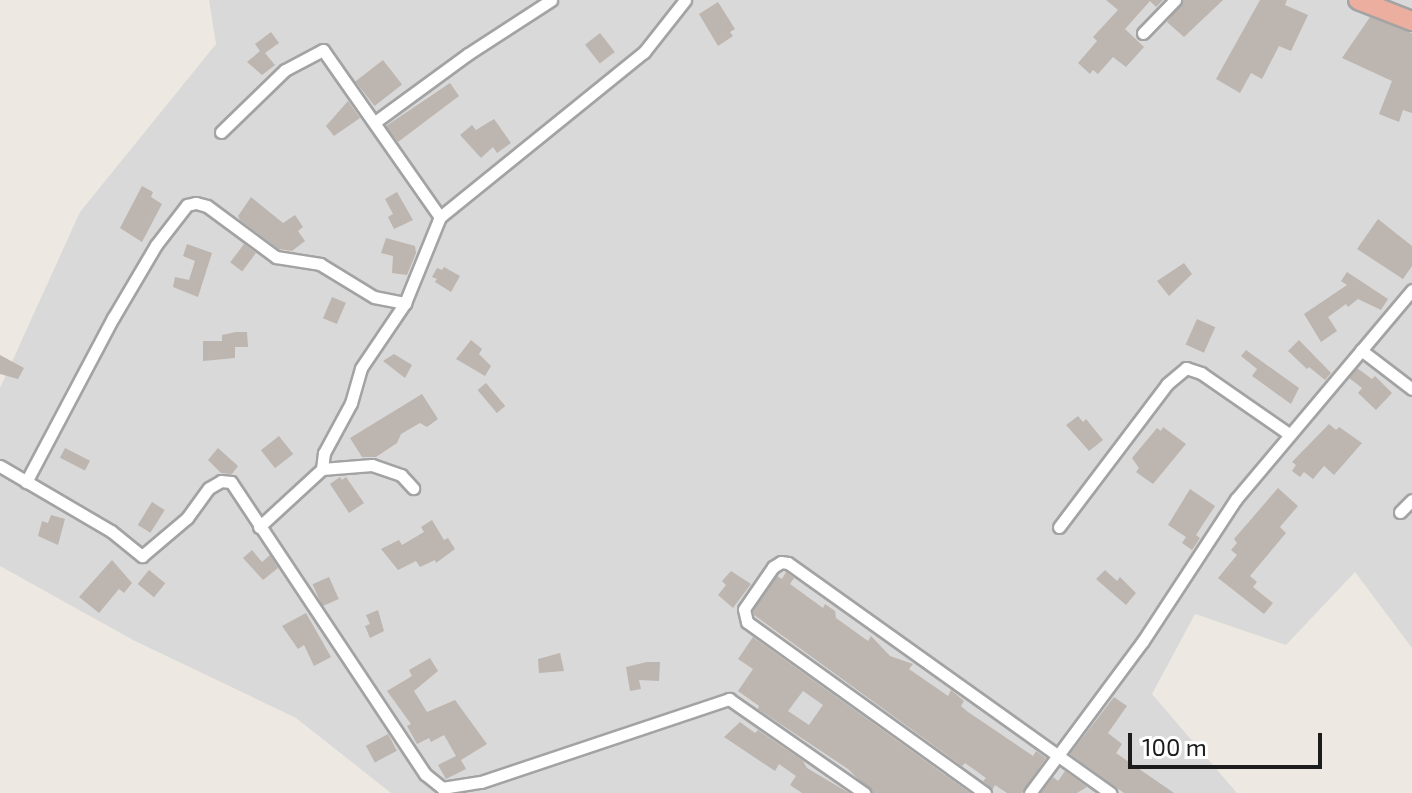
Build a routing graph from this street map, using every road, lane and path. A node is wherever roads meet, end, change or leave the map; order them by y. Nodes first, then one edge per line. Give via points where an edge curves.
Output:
1 (551, 0) edge
2 (685, 0) edge
3 (1175, 0) edge
4 (1358, 0) edge
5 (1412, 21) edge
6 (1143, 33) dead end
7 (375, 122) junction
8 (221, 132) dead end
9 (440, 217) junction
10 (1412, 290) edge
11 (405, 303) junction
12 (1361, 350) junction
13 (1412, 389) edge
14 (1289, 434) junction
15 (0, 466) edge
16 (322, 469) junction
17 (26, 482) junction
18 (413, 488) dead end
19 (1412, 500) edge
20 (1400, 512) dead end
21 (259, 527) junction
22 (1059, 527) dead end
23 (1057, 754) junction
24 (864, 793) edge
25 (985, 793) edge
26 (1030, 793) edge
27 (1110, 793) edge

1 - 7 street
2 - 9 street via 644,52
3 - 6 street
4 - 5 highway
7 - 8 street via 323,50 285,70
7 - 9 street
9 - 11 street
10 - 12 street
11 - 16 street via 361,368 351,403 326,447
11 - 17 street via 374,297 320,264 276,257 207,206 187,205 156,245 113,318
12 - 13 street
12 - 14 street
14 - 22 street via 1186,368 1167,384
14 - 23 street via 1236,499 1143,641
15 - 17 street
16 - 18 street via 372,465 401,475
16 - 21 street
17 - 21 street via 111,531 138,555 162,541 221,481 231,482
19 - 20 street
21 - 24 street via 434,785 457,788 481,782 729,699
23 - 25 street via 788,563 773,567 744,609 747,622
23 - 26 street
23 - 27 street

